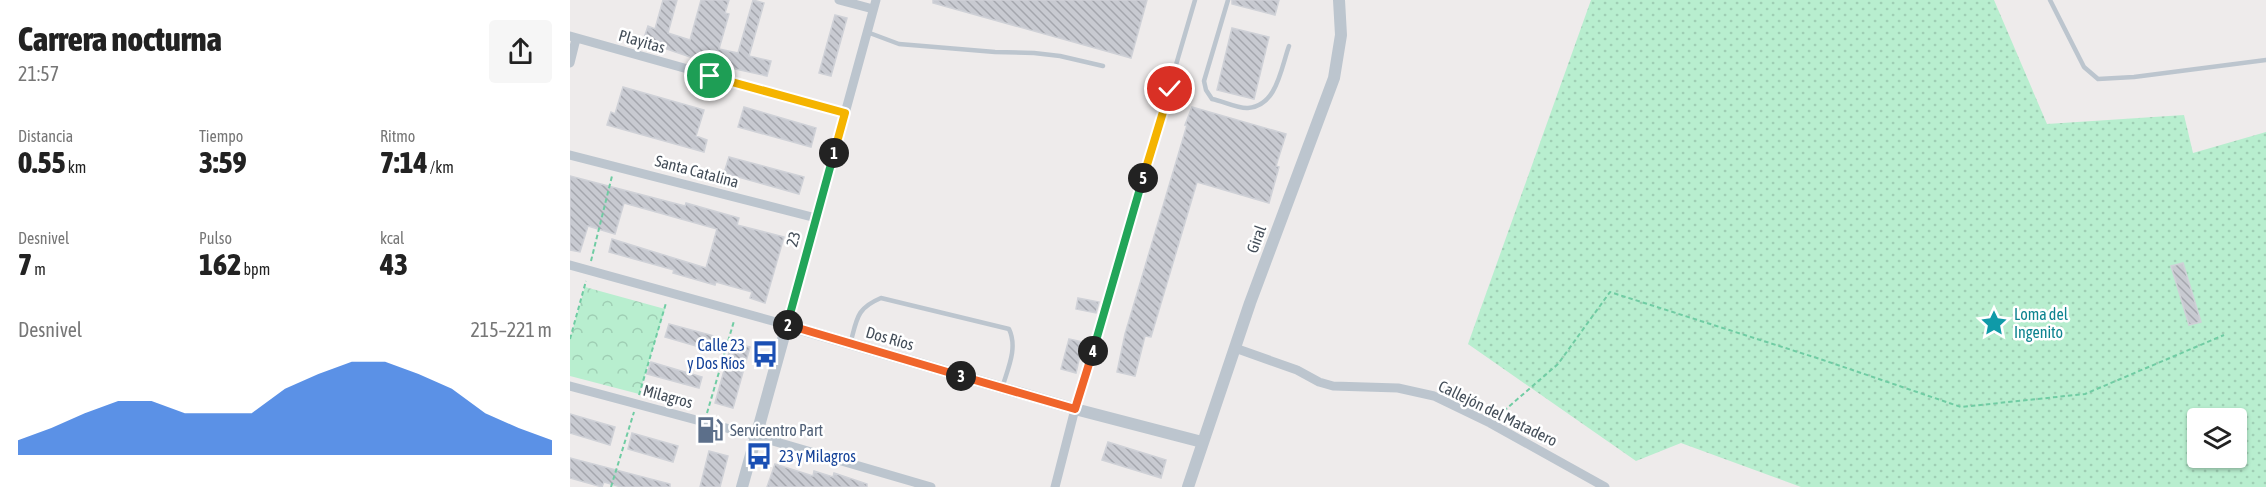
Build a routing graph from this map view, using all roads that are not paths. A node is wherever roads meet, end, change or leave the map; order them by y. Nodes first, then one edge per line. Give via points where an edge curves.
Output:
1 (839, 0) edge
2 (1195, 0) edge
3 (1228, 0) edge
4 (1339, 0) edge
5 (2050, 0) edge
6 (874, 5) edge
7 (867, 32) junction
8 (573, 38) edge
9 (1289, 46) dead end
10 (2266, 60) edge
11 (570, 63) edge
12 (1103, 66) dead end
13 (845, 113) junction
14 (570, 154) edge
15 (816, 218) junction
16 (570, 265) edge
17 (787, 325) junction
18 (850, 343) junction
19 (1234, 348) junction
20 (570, 386) edge
21 (1002, 388) junction
22 (1075, 409) junction
23 (756, 436) junction
24 (1202, 442) junction
25 (742, 487) edge
26 (931, 487) edge
27 (1055, 487) edge
28 (1188, 487) edge
29 (1605, 487) edge

1 - 6 street
2 - 22 lane
3 - 9 lane via 1204,81 1212,99 1247,108 1265,103
4 - 19 street, Giral via 1341,36 1334,78
5 - 10 lane via 2084,67 2098,79
6 - 7 street, 23
7 - 12 lane via 899,44 1034,53
7 - 13 street, 23
8 - 11 street
8 - 13 street, Playitas
13 - 15 street, 23
14 - 15 street, Santa Catalina
15 - 17 street, 23
16 - 17 street, Dos Ríos
17 - 18 street, Dos Ríos
17 - 23 street, 23
18 - 21 street, Dos Ríos
18 - 21 lane via 858,314 868,303 881,298 1009,329 1014,347
19 - 24 street, Giral
19 - 29 street, Callejón del Matadero via 1333,386 1398,388 1434,396
20 - 23 street, Milagros
21 - 22 street, Dos Ríos
22 - 24 street, Dos Ríos
22 - 27 street
23 - 25 street, 23
23 - 26 street, Milagros
24 - 28 street, Giral

